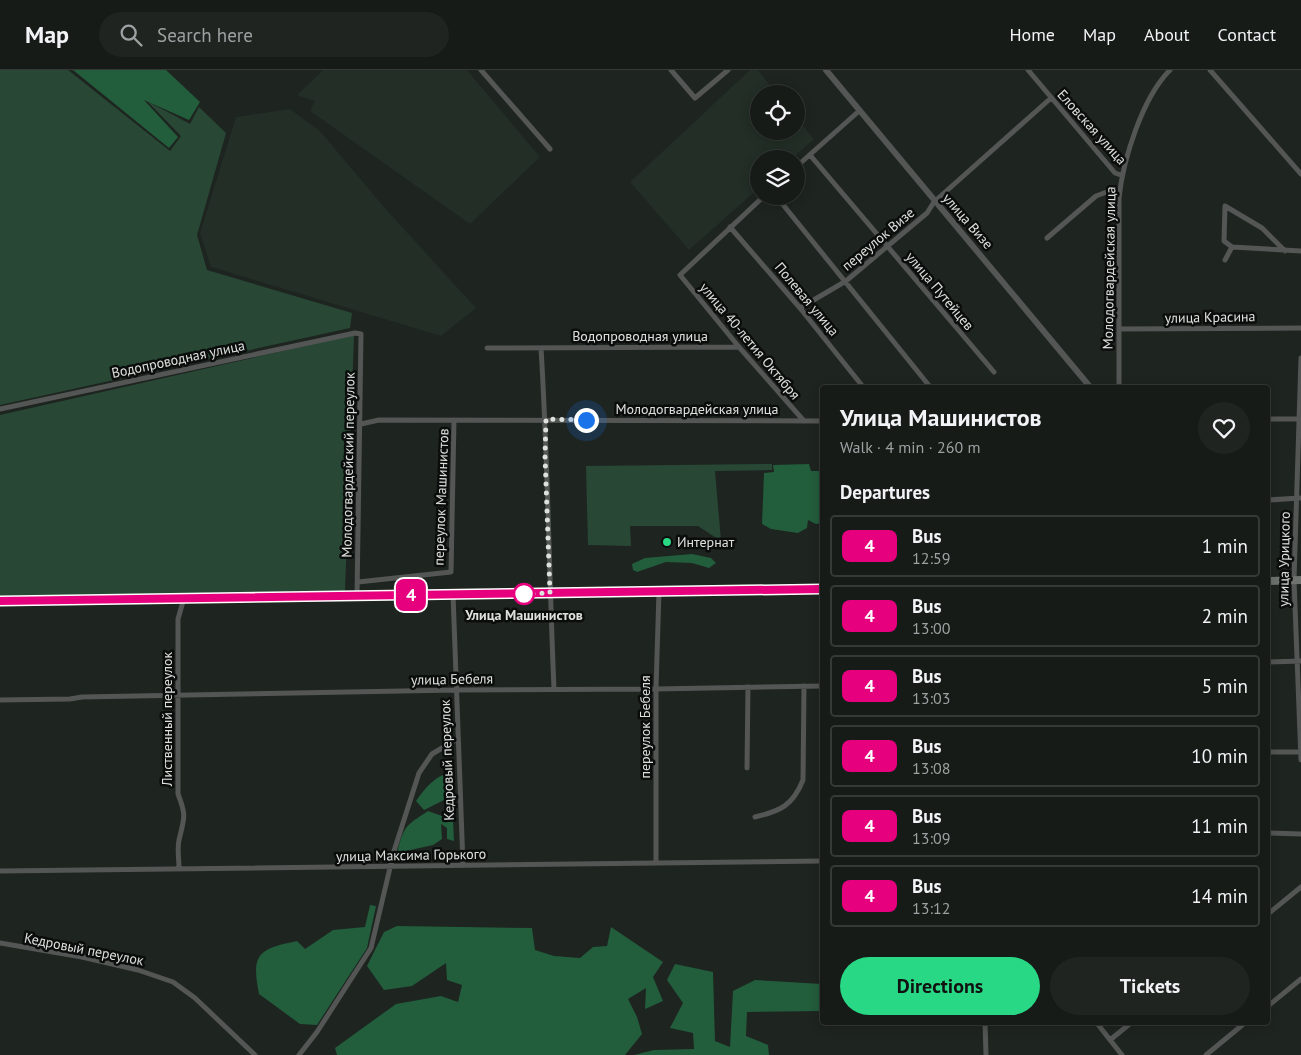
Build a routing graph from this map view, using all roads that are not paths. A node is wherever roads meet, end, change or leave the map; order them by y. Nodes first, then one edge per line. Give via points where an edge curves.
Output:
1 (482, 70) edge
2 (671, 70) edge
3 (728, 70) edge
4 (826, 70) edge
5 (1028, 70) edge
6 (1170, 70) edge
7 (1210, 70) edge
8 (1051, 98) junction
9 (859, 111) junction
10 (550, 149) dead end
11 (810, 155) junction
12 (805, 159) edge
13 (1301, 174) edge
14 (1122, 175) junction
15 (1120, 187) junction
16 (934, 202) junction
17 (754, 205) edge
18 (783, 205) edge
19 (730, 227) junction
20 (1047, 238) dead end
21 (888, 246) junction
22 (1232, 247) junction
23 (1285, 250) junction
24 (1301, 252) edge
25 (1224, 260) dead end
26 (846, 281) junction
27 (800, 308) junction
28 (1301, 328) edge
29 (1119, 330) junction
30 (361, 334) joint
31 (739, 347) junction
32 (487, 348) dead end
33 (542, 348) junction
34 (1301, 358) edge
35 (994, 372) dead end
36 (862, 385) edge
37 (929, 385) edge
38 (1088, 385) edge
39 (1119, 385) edge
40 (0, 409) edge
41 (546, 419) junction
42 (1270, 419) edge
43 (1300, 419) edge
44 (454, 420) junction
45 (804, 421) junction
46 (820, 421) edge
47 (361, 424) junction
48 (1299, 498) edge
49 (1270, 500) edge
50 (1297, 580) edge
51 (1270, 581) edge
52 (358, 582) junction
53 (820, 589) edge
54 (659, 591) junction
55 (550, 593) junction
56 (453, 594) junction
57 (357, 596) junction
58 (184, 598) junction
59 (0, 601) edge
60 (1299, 661) edge
61 (1270, 662) edge
62 (804, 686) junction
63 (820, 686) edge
64 (748, 687) junction
65 (554, 689) junction
66 (656, 689) junction
67 (456, 690) junction
68 (178, 695) junction
69 (0, 700) edge
70 (458, 739) junction
71 (1270, 752) edge
72 (1301, 752) edge
73 (1301, 760) edge
74 (747, 768) dead end
75 (755, 817) dead end
76 (1270, 833) edge
77 (1301, 834) edge
78 (820, 861) edge
79 (656, 863) junction
80 (390, 866) junction
81 (463, 866) junction
82 (179, 868) junction
83 (0, 871) edge
84 (1301, 887) edge
85 (1270, 912) edge
86 (0, 943) edge
87 (1301, 979) edge
88 (1270, 1004) edge
89 (985, 1025) edge
90 (1098, 1025) edge
91 (1128, 1025) edge
92 (1242, 1025) edge
93 (1110, 1040) junction
94 (255, 1055) edge
95 (299, 1055) edge
96 (986, 1055) edge
97 (1122, 1055) edge
98 (1206, 1055) edge

1 - 10 street
2 - 3 street via 694,98
4 - 9 street, улица Визе
5 - 8 street, Еловская улица
6 - 14 street, Молодогвардейская улица via 1151,96 1130,144
7 - 13 street
8 - 14 street, Еловская улица via 1115,173
8 - 16 street, переулок Визе
9 - 11 street
9 - 16 street, улица Визе
11 - 12 street
11 - 21 street, улица Путейцев
14 - 15 street, Молодогвардейская улица
15 - 20 street via 1096,196
15 - 29 street, Молодогвардейская улица
16 - 21 street, переулок Визе via 927,213
16 - 38 street, улица Визе
17 - 19 street
18 - 26 street
19 - 27 street, Полевая улица
19 - 31 street, улица 40-летия Октября via 680,275
21 - 26 street, переулок Визе
21 - 35 street, улица Путейцев
22 - 23 street
22 - 23 street via 1224,242 1225,206 1262,228
22 - 25 street
23 - 24 street
26 - 27 street, переулок Визе
26 - 37 street
27 - 36 street, Полевая улица
28 - 29 street, улица Красина
29 - 39 street, Молодогвардейская улица
30 - 40 street, Водопроводная улица
30 - 47 street, Молодогвардейский переулок
31 - 33 street, Водопроводная улица
31 - 45 street, улица 40-летия Октября
32 - 33 street, Водопроводная улица
33 - 41 street
34 - 43 street, улица Урицкого
41 - 44 street, Молодогвардейская улица
41 - 45 street, Молодогвардейская улица
41 - 55 street
42 - 43 street
43 - 48 street, улица Урицкого
44 - 47 street, Молодогвардейская улица via 379,420
44 - 52 street, переулок Машинистов via 451,572
45 - 46 street, Молодогвардейская улица
47 - 52 street, Молодогвардейский переулок
48 - 49 street
48 - 50 street, улица Урицкого
50 - 51 main road
50 - 60 street, улица Урицкого
52 - 57 street, Молодогвардейский переулок
53 - 54 main road
54 - 55 main road
54 - 66 street, переулок Бебеля
55 - 56 main road
55 - 65 street
56 - 57 main road
56 - 67 street, Кедровый переулок
57 - 58 main road
58 - 59 main road
58 - 68 street, Лиственный переулок via 178,620
60 - 61 street
60 - 72 street, улица Урицкого
62 - 63 street, улица Бебеля
62 - 64 street, улица Бебеля
62 - 75 street via 803,780 799,791 789,804
64 - 66 street, улица Бебеля
64 - 74 street
65 - 66 street, улица Бебеля
65 - 67 street, улица Бебеля
66 - 79 street, переулок Бебеля
67 - 68 street, улица Бебеля
67 - 70 street, Кедровый переулок
68 - 69 street, улица Бебеля
68 - 82 street, Лиственный переулок via 178,794 184,810
70 - 80 street via 432,754 419,773
70 - 81 street, Кедровый переулок
71 - 72 street
72 - 73 street, улица Урицкого
76 - 77 street
78 - 79 street, улица Максима Горького
79 - 81 street, улица Максима Горького
80 - 81 street, улица Максима Горького
80 - 82 street, улица Максима Горького
80 - 95 street via 371,948
82 - 83 street, улица Максима Горького
84 - 85 street
86 - 94 street, Кедровый переулок via 82,957 173,982 195,998
87 - 88 street
89 - 96 street
90 - 93 street
91 - 93 street
92 - 98 street
93 - 97 street

